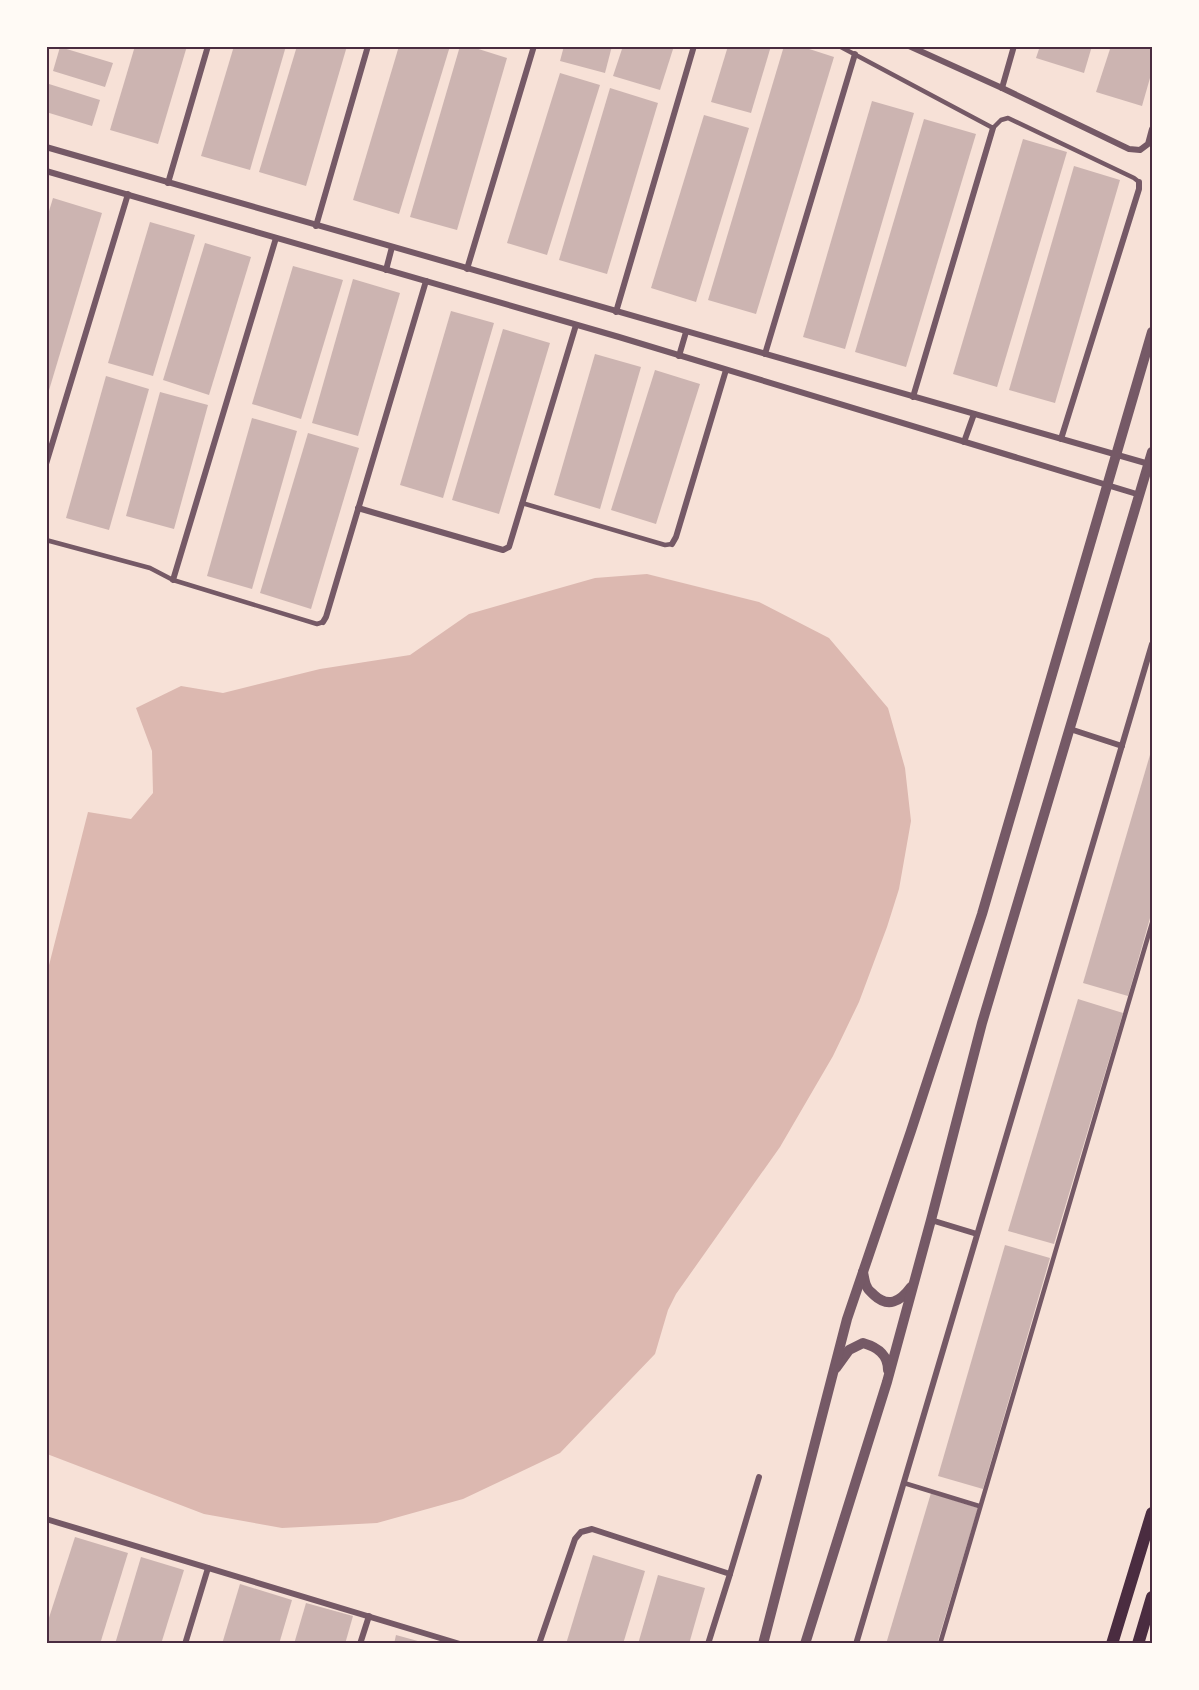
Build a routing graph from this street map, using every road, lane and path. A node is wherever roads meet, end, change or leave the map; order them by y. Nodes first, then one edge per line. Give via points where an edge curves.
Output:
1 (208, 46) edge
2 (368, 46) edge
3 (534, 46) edge
4 (694, 46) edge
5 (840, 46) edge
6 (909, 46) edge
7 (1014, 46) edge
8 (855, 54) junction
9 (1002, 88) junction
10 (993, 128) junction
11 (1152, 129) edge
12 (46, 147) edge
13 (46, 171) edge
14 (1139, 182) joint
15 (168, 183) junction
16 (128, 194) junction
17 (316, 226) junction
18 (276, 238) junction
19 (392, 248) junction
20 (467, 269) junction
21 (386, 270) junction
22 (426, 281) junction
23 (616, 312) junction
24 (576, 325) junction
25 (686, 332) junction
26 (1152, 332) edge
27 (765, 354) junction
28 (679, 356) junction
29 (726, 370) junction
30 (913, 397) junction
31 (974, 414) junction
32 (1061, 439) junction
33 (964, 442) junction
34 (1152, 452) edge
35 (1116, 455) junction
36 (46, 464) edge
37 (1149, 464) junction
38 (1107, 486) junction
39 (1140, 495) junction
40 (522, 503) junction
41 (358, 508) junction
42 (46, 540) edge
43 (672, 544) joint
44 (173, 580) junction
45 (323, 622) joint
46 (1152, 644) edge
47 (1070, 729) junction
48 (1122, 746) junction
49 (1152, 923) edge
50 (931, 1220) junction
51 (976, 1234) junction
52 (863, 1270) junction
53 (914, 1282) junction
54 (832, 1372) junction
55 (887, 1382) junction
56 (759, 1476) dead end
57 (903, 1483) junction
58 (980, 1506) junction
59 (1152, 1512) edge
60 (46, 1519) edge
61 (1149, 1535) edge
62 (208, 1568) junction
63 (730, 1574) junction
64 (1152, 1597) edge
65 (369, 1616) junction
66 (1152, 1619) edge
67 (1140, 1639) edge
68 (186, 1644) edge
69 (360, 1644) edge
70 (460, 1644) edge
71 (539, 1644) edge
72 (708, 1644) edge
73 (763, 1644) edge
74 (804, 1644) edge
75 (856, 1644) edge
76 (940, 1644) edge
77 (1112, 1644) edge

1 - 15 street
2 - 17 street
3 - 20 street
4 - 23 street
5 - 8 lane
6 - 9 street
7 - 9 street
8 - 10 lane
8 - 27 street
9 - 11 street via 1129,150 1140,150 1148,144
10 - 14 lane via 1008,118
10 - 30 street
12 - 15 street
13 - 16 street
14 - 32 street
15 - 17 street
16 - 18 street
16 - 36 street
17 - 19 street
18 - 21 street
18 - 44 street
19 - 20 street
19 - 21 street
20 - 23 street
21 - 22 street
22 - 24 street
22 - 41 street
23 - 25 street
24 - 28 street
24 - 40 street
25 - 27 street
25 - 28 street
26 - 35 street
27 - 30 street
28 - 29 street
29 - 33 street
29 - 43 street
30 - 31 street
31 - 32 street
31 - 33 street
32 - 35 street
33 - 38 street
34 - 37 street
35 - 37 street
35 - 38 street
37 - 39 street
38 - 39 street
38 - 52 street via 982,914
39 - 47 street
40 - 41 street via 509,547 503,550
40 - 43 lane
41 - 45 street
42 - 44 lane via 150,568
44 - 45 lane via 317,624
46 - 48 street
47 - 48 street
47 - 50 street via 982,1023
48 - 51 street
49 - 58 lane
50 - 51 street
50 - 53 street
51 - 57 street
52 - 53 street via 867,1287 881,1301 890,1303 904,1297
52 - 54 street
53 - 55 street
54 - 55 street via 849,1350 863,1344 876,1347 884,1355 889,1365
54 - 73 street
55 - 74 street
56 - 63 street
57 - 58 lane
57 - 75 street
58 - 76 lane
59 - 61 main road
60 - 62 street
61 - 77 main road
62 - 65 street
62 - 68 street
63 - 71 street via 592,1529 581,1532 574,1539
63 - 72 street
64 - 67 main road
65 - 69 street
65 - 70 street
66 - 67 main road

